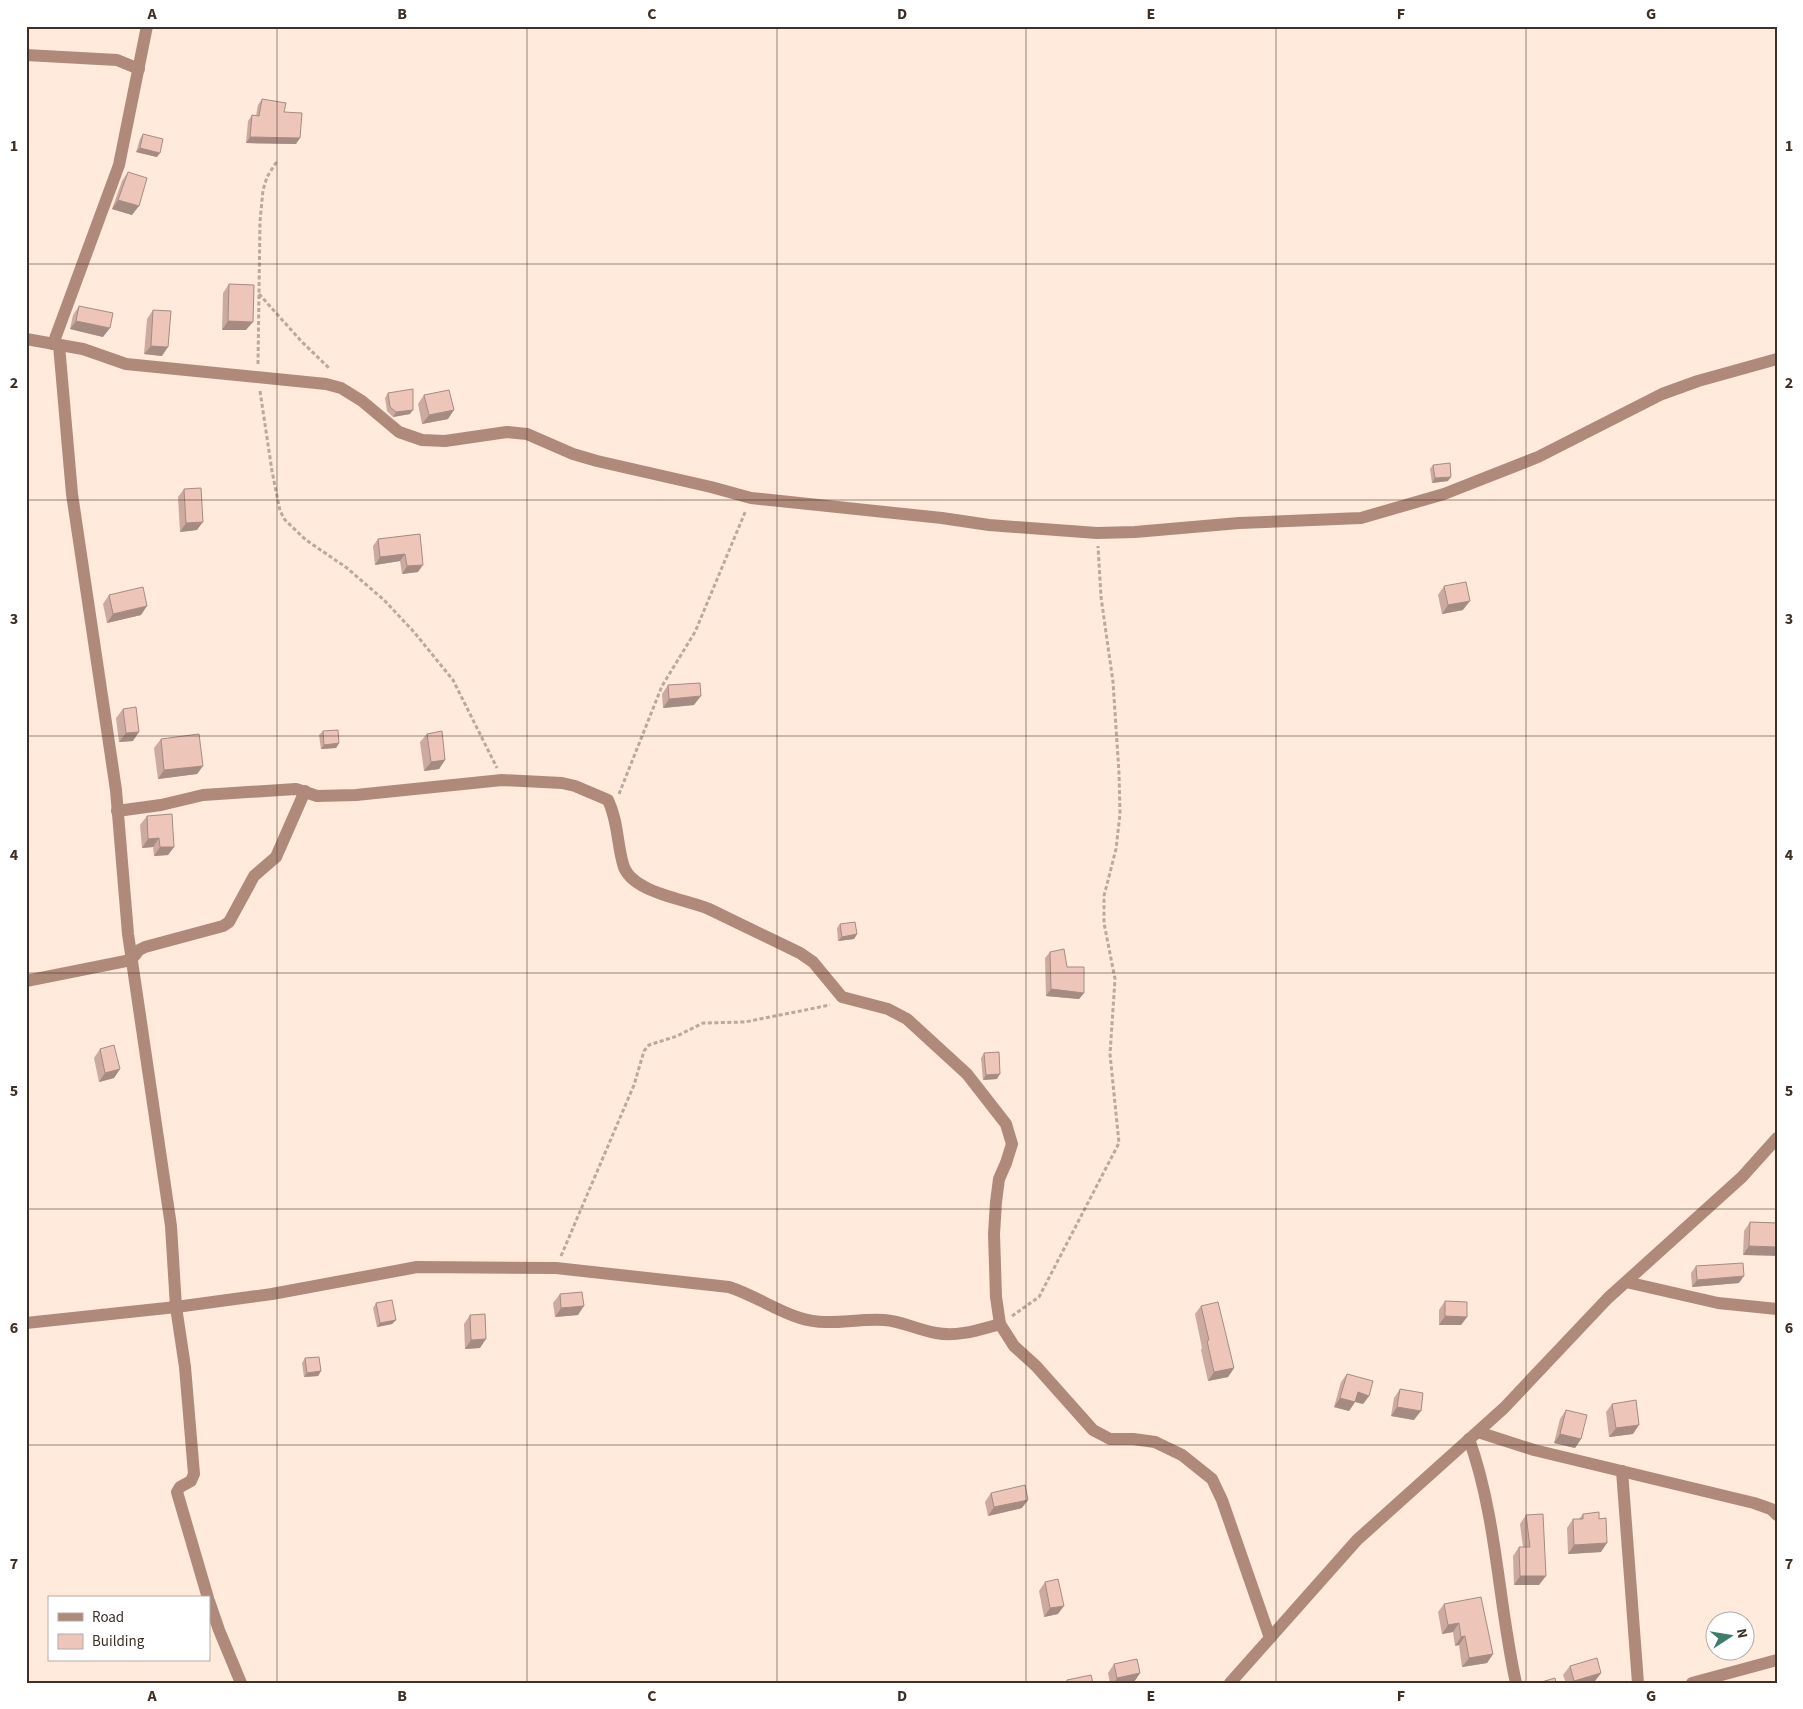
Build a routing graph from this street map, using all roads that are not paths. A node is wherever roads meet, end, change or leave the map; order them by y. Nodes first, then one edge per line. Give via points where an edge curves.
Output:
1 (147, 26) edge
2 (26, 55) edge
3 (138, 69) junction
4 (26, 339) edge
5 (56, 344) junction
6 (1777, 359) edge
7 (305, 791) junction
8 (118, 810) junction
9 (132, 960) junction
10 (26, 981) edge
11 (1777, 1138) edge
12 (1626, 1282) junction
13 (176, 1307) junction
14 (1777, 1309) edge
15 (26, 1323) edge
16 (1000, 1324) junction
17 (1473, 1435) junction
18 (1622, 1471) junction
19 (1777, 1515) edge
20 (207, 1596) edge
21 (210, 1605) edge
22 (1270, 1638) junction
23 (1777, 1660) edge
24 (242, 1683) edge
25 (1230, 1683) edge
26 (1516, 1683) edge
27 (1638, 1683) edge
28 (1692, 1683) edge

1 - 3 street
2 - 3 street via 117,60
3 - 5 street via 120,165
4 - 5 street
5 - 6 street via 83,349 126,364 307,380 341,388 399,432 422,440 445,441 507,432 527,434 597,461 751,498 989,525 1097,532 1361,518 1379,514 1444,494 1538,457 1662,394
5 - 8 street via 72,494
7 - 8 street via 203,795 161,805
7 - 9 street via 276,857 254,876 229,922 208,932 145,947
7 - 16 street via 317,796 356,795 502,780 575,786 608,800 627,874 670,898 696,903 800,953 813,962 847,1000 888,1009 907,1020 967,1074 1006,1124 1012,1144 999,1179 994,1234
8 - 9 street via 121,875
9 - 10 street
9 - 13 street via 171,1226
11 - 12 street via 1742,1177
12 - 14 street via 1718,1303
12 - 17 street via 1529,1384
13 - 15 street
13 - 16 street via 272,1294 417,1267 556,1268 729,1287 751,1294 778,1310 828,1322 885,1320 952,1334
13 - 20 street via 185,1367 194,1474 192,1481 177,1492
16 - 22 street via 1014,1346 1093,1430 1110,1439 1155,1442 1182,1454 1212,1479
17 - 18 street
17 - 22 street via 1357,1540
17 - 26 street
18 - 19 street via 1754,1503 1771,1509
18 - 27 street
21 - 24 street
22 - 25 street
23 - 28 street

